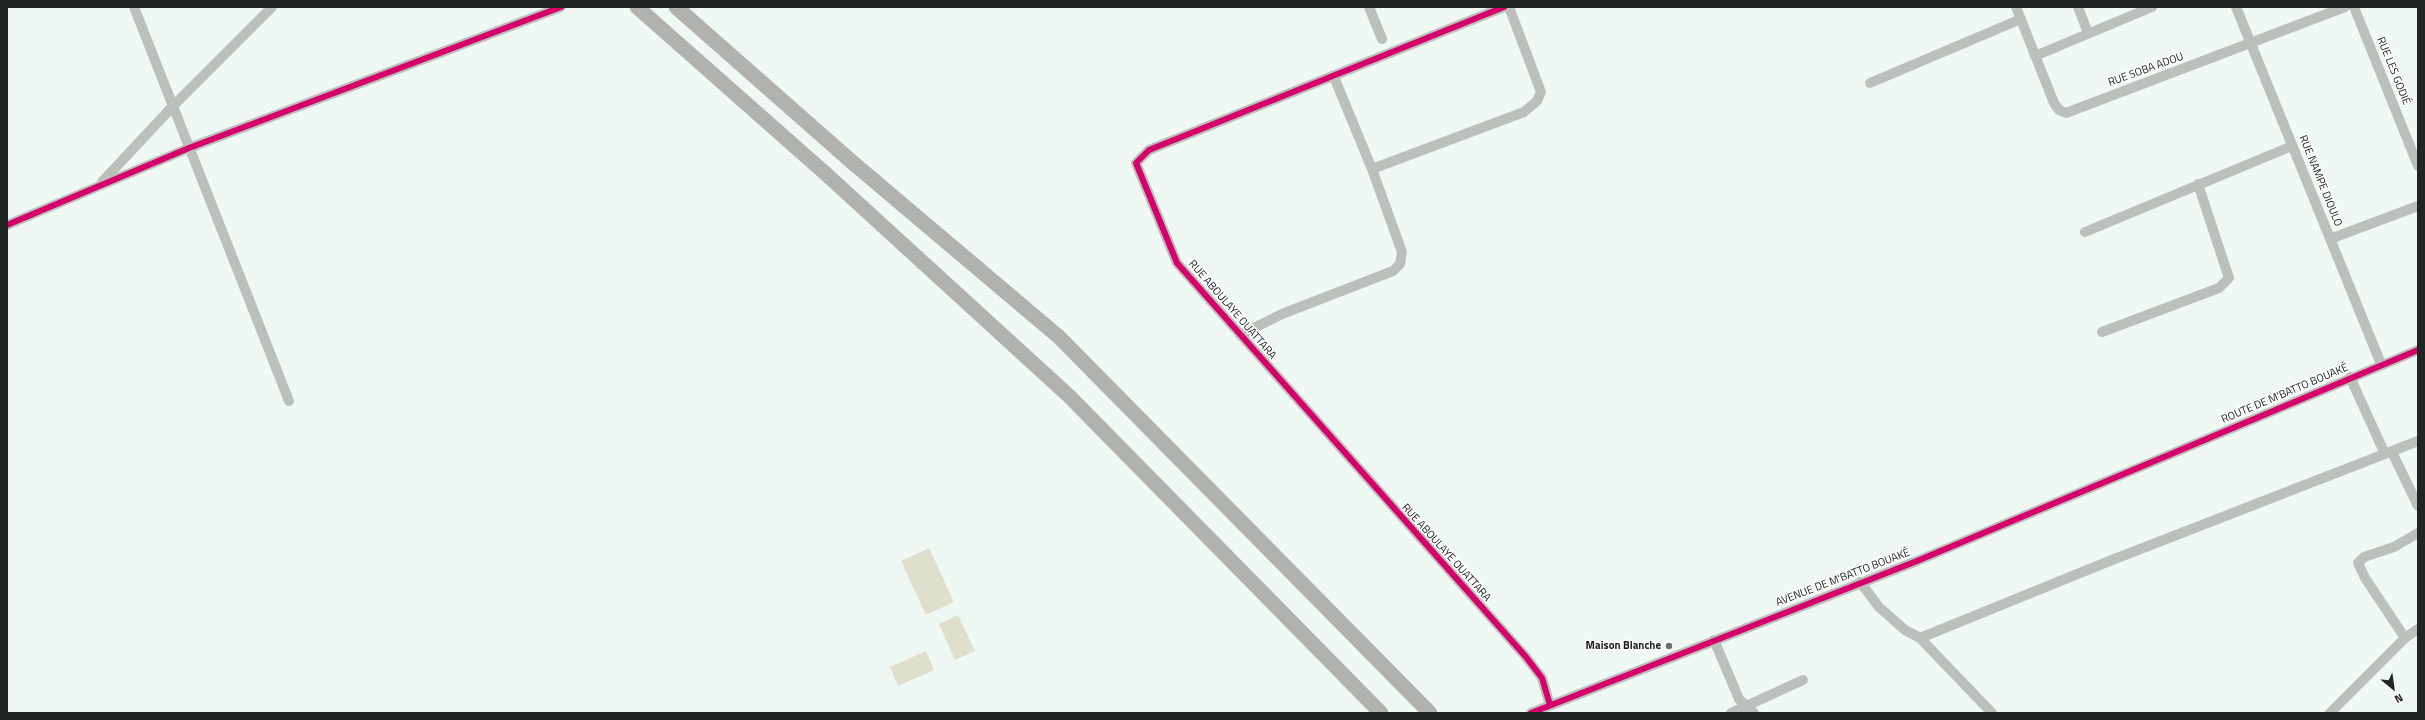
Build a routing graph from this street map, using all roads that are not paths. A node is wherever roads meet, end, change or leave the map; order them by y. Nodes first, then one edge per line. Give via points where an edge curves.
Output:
1 (134, 7) edge
2 (272, 7) edge
3 (561, 7) edge
4 (637, 7) edge
5 (676, 7) edge
6 (1369, 7) edge
7 (1504, 7) edge
8 (1510, 7) edge
9 (2016, 7) edge
10 (2078, 7) edge
11 (2152, 7) edge
12 (2236, 7) edge
13 (2345, 7) edge
14 (2354, 7) edge
15 (2021, 19) junction
16 (2088, 33) junction
17 (1382, 39) dead end
18 (2251, 44) junction
19 (2035, 56) junction
20 (1334, 76) junction
21 (1870, 83) dead end
22 (174, 105) junction
23 (2292, 146) junction
24 (189, 148) junction
25 (2418, 166) edge
26 (1372, 169) junction
27 (2198, 184) junction
28 (99, 186) junction
29 (2418, 206) edge
30 (7, 225) edge
31 (2085, 232) dead end
32 (2330, 239) junction
33 (2102, 332) dead end
34 (1240, 335) junction
35 (2418, 350) edge
36 (2381, 364) junction
37 (2350, 377) junction
38 (289, 401) dead end
39 (2418, 440) edge
40 (2388, 453) junction
41 (2160, 458) joint
42 (2418, 506) edge
43 (2418, 533) edge
44 (1860, 582) junction
45 (2418, 629) edge
46 (1920, 638) junction
47 (2405, 638) junction
48 (1714, 640) junction
49 (1803, 680) dead end
50 (1550, 705) junction
51 (1750, 710) edge
52 (1381, 713) edge
53 (1430, 713) edge
54 (1531, 713) edge
55 (1731, 713) edge
56 (1992, 713) edge
57 (2330, 713) edge

1 - 22 street
2 - 22 street
3 - 24 street
4 - 52 highway via 826,174 1069,396
5 - 53 highway via 852,162 1059,337
6 - 17 street
7 - 20 street, RUE ABOULAYE OUATTARA
8 - 26 street via 1541,92 1537,101 1524,112
9 - 15 street, RUE SOBA ADOU
10 - 16 street
11 - 16 street
12 - 18 street, RUE NAMPE DIOULO
13 - 18 street, RUE SOBA ADOU
14 - 25 street, RUE LES GODIÉ
15 - 19 street, RUE SOBA ADOU
15 - 21 street
16 - 19 street
18 - 19 street, RUE SOBA ADOU via 2066,113 2059,110 2054,103
18 - 23 street, RUE NAMPE DIOULO
20 - 26 street
20 - 34 street, RUE ABOULAYE OUATTARA via 1149,150 1136,163 1177,263
22 - 24 street
22 - 28 street
23 - 27 street
23 - 32 street, RUE NAMPE DIOULO
24 - 28 street
24 - 38 street
26 - 34 street via 1402,252 1400,264 1393,271 1282,314
27 - 31 street
27 - 33 street via 2229,278 2219,288
28 - 30 street
29 - 32 street
32 - 36 street, RUE NAMPE DIOULO
34 - 50 street, RUE ABOULAYE OUATTARA via 1526,657 1542,678
35 - 36 street, ROUTE DE M'BATTO BOUAKÉ
36 - 37 street, ROUTE DE M'BATTO BOUAKÉ
37 - 40 street
37 - 41 street, ROUTE DE M'BATTO BOUAKÉ
39 - 40 street
40 - 42 street
40 - 46 street via 2296,487
41 - 44 street, AVENUE DE M'BATTO BOUAKÉ
43 - 47 street via 2358,563 2365,578
44 - 46 street via 1879,607 1905,630
44 - 48 street, AVENUE DE M'BATTO BOUAKÉ
45 - 47 street
46 - 56 street
47 - 57 street
48 - 50 street, AVENUE DE M'BATTO BOUAKÉ
48 - 51 street via 1739,698
49 - 51 street
50 - 54 street, AVENUE DE M'BATTO BOUAKÉ
51 - 55 street

